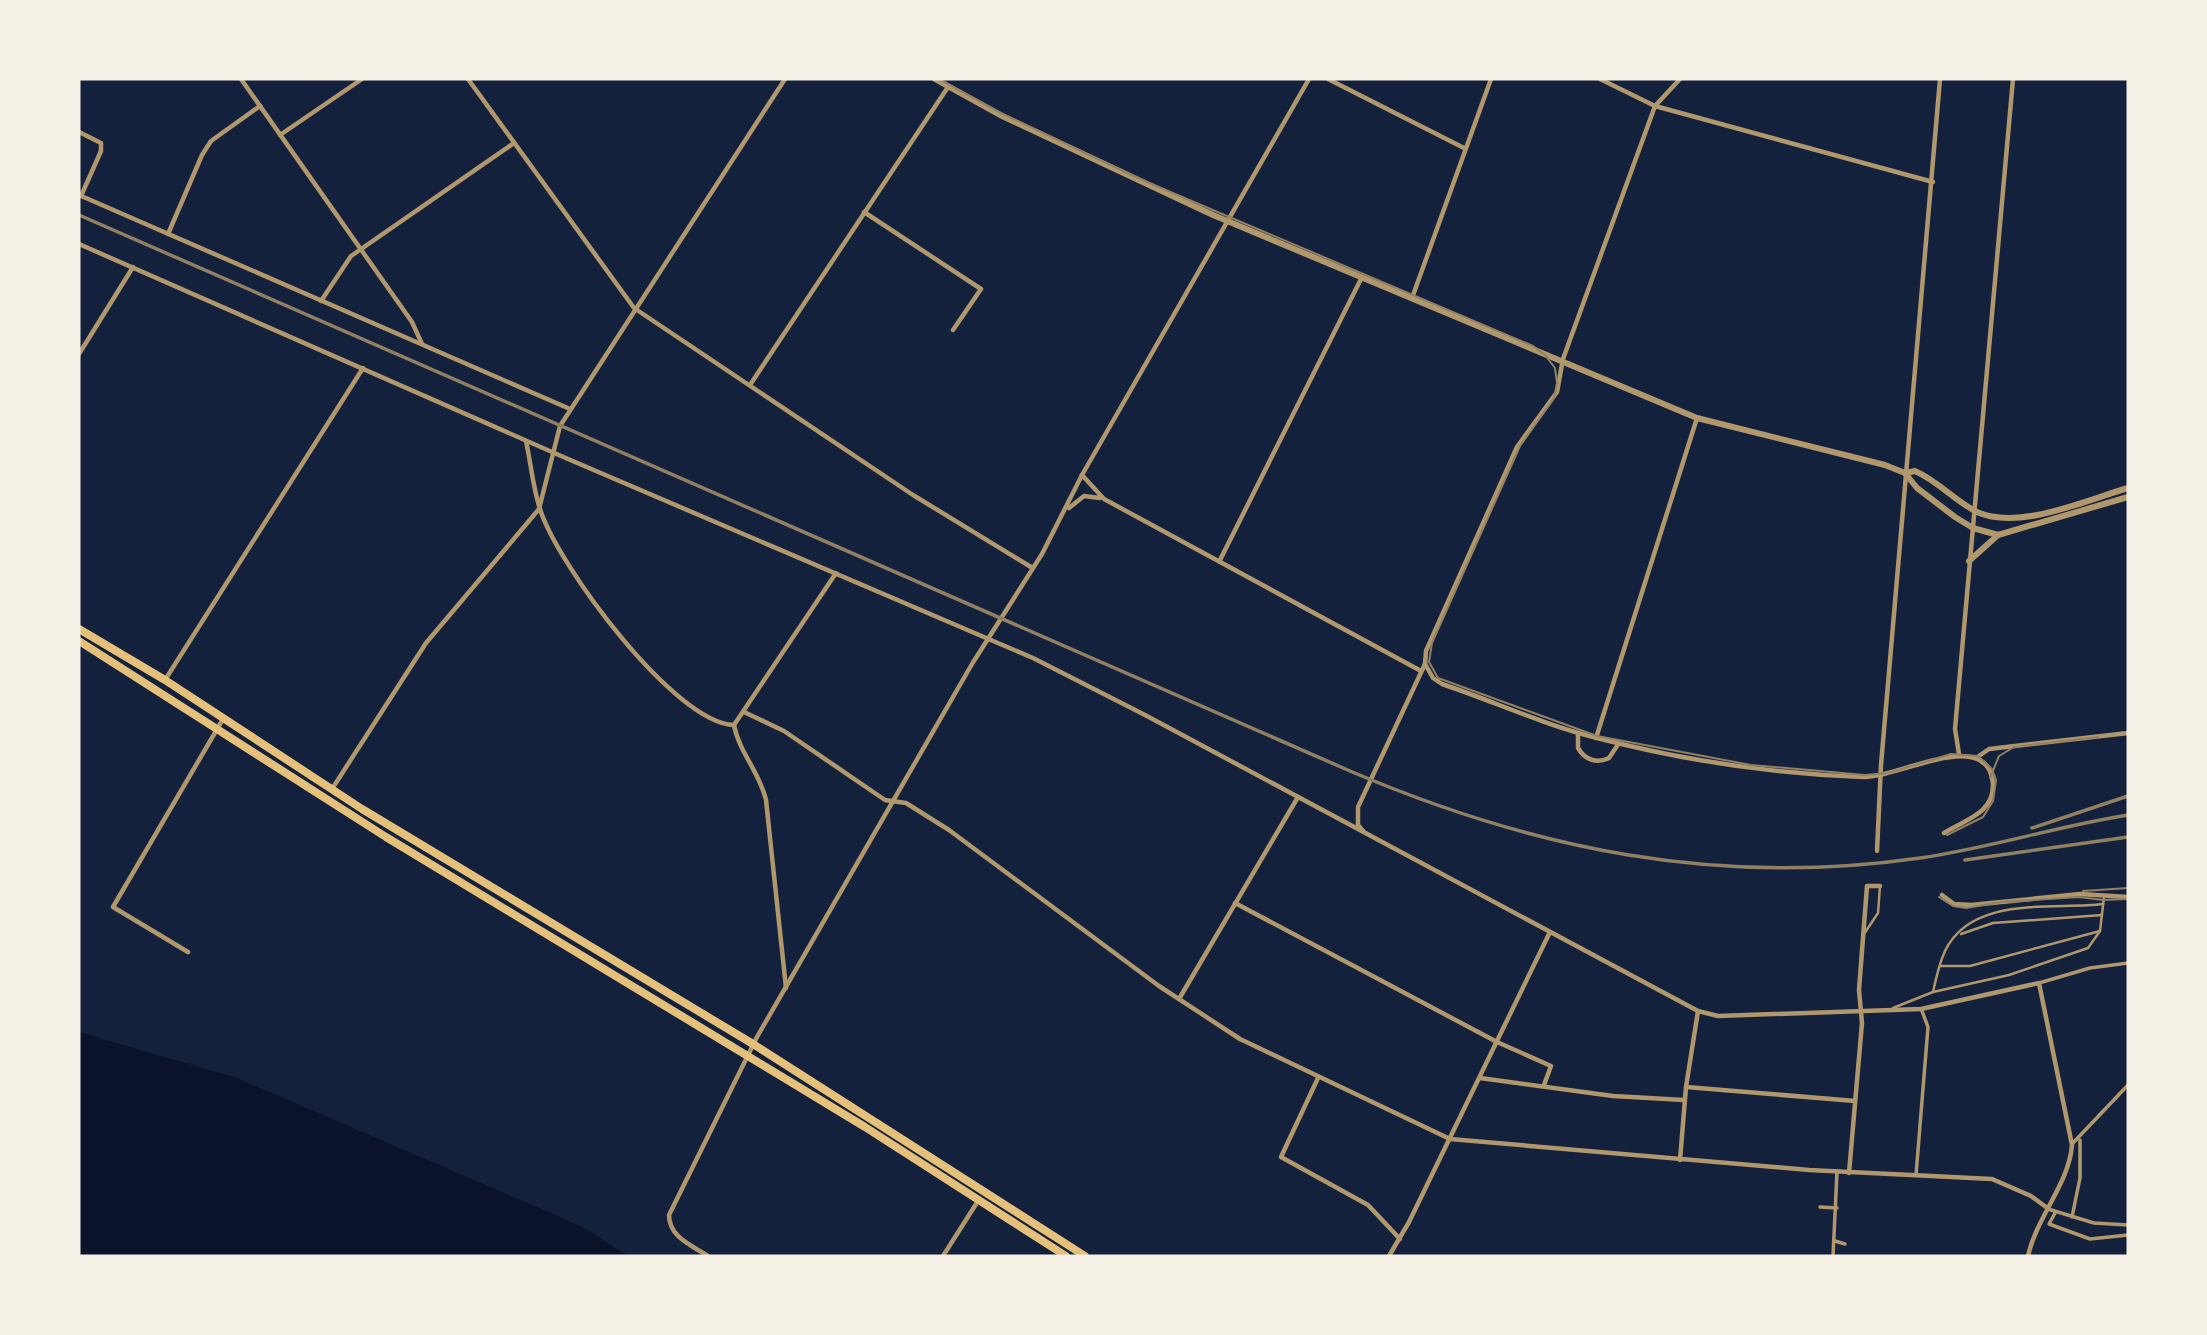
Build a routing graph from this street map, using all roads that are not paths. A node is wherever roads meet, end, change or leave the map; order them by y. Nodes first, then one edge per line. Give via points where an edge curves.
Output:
1 (241, 79) edge
2 (362, 79) edge
3 (468, 79) edge
4 (785, 79) edge
5 (935, 79) edge
6 (1309, 79) edge
7 (1328, 79) edge
8 (1491, 79) edge
9 (1600, 79) edge
10 (1680, 79) edge
11 (1940, 79) edge
12 (2012, 79) edge
13 (948, 86) junction
14 (260, 106) junction
15 (1655, 106) junction
16 (79, 132) edge
17 (280, 135) junction
18 (514, 144) junction
19 (1464, 148) junction
20 (1933, 181) junction
21 (80, 195) edge
22 (864, 212) junction
23 (1228, 221) junction
24 (168, 234) junction
25 (79, 244) edge
26 (359, 250) junction
27 (133, 267) junction
28 (1362, 277) junction
29 (1412, 298) junction
30 (321, 301) junction
31 (634, 308) junction
32 (953, 330) dead end
33 (422, 345) junction
34 (79, 354) edge
35 (1563, 359) junction
36 (363, 368) junction
37 (750, 385) junction
38 (570, 409) junction
39 (1697, 418) junction
40 (526, 440) junction
41 (551, 452) junction
42 (1905, 473) junction
43 (1082, 475) junction
44 (2128, 488) edge
45 (2128, 497) edge
46 (1104, 499) junction
47 (540, 509) junction
48 (1974, 510) junction
49 (1066, 512) junction
50 (1973, 528) junction
51 (1998, 535) junction
52 (1220, 560) junction
53 (1969, 562) junction
54 (1031, 567) junction
55 (836, 573) junction
56 (79, 629) edge
57 (988, 639) junction
58 (79, 641) edge
59 (1425, 664) junction
60 (1421, 671) junction
61 (165, 680) junction
62 (744, 712) junction
63 (224, 718) junction
64 (734, 725) junction
65 (216, 730) junction
66 (1578, 733) junction
67 (2128, 733) edge
68 (1596, 738) junction
69 (1619, 743) junction
70 (1959, 754) junction
71 (1976, 758) junction
72 (1882, 776) junction
73 (332, 790) junction
74 (1298, 797) junction
75 (895, 801) junction
76 (1944, 833) dead end
77 (1369, 836) junction
78 (1877, 851) dead end
79 (1880, 886) joint
80 (1942, 895) dead end
81 (2128, 897) edge
82 (2103, 901) junction
83 (1235, 902) junction
84 (2102, 915) junction
85 (2100, 932) junction
86 (1549, 934) junction
87 (1864, 934) junction
88 (1957, 937) junction
89 (188, 952) dead end
90 (2128, 963) edge
91 (1939, 966) junction
92 (2039, 983) junction
93 (786, 990) junction
94 (1933, 992) junction
95 (1179, 999) junction
96 (1893, 1008) junction
97 (1861, 1009) junction
98 (1698, 1011) junction
99 (1922, 1011) dead end
100 (1497, 1042) junction
101 (753, 1044) junction
102 (748, 1057) junction
103 (1318, 1078) junction
104 (1480, 1078) junction
105 (1544, 1085) junction
106 (2128, 1085) edge
107 (1686, 1087) junction
108 (1684, 1100) junction
109 (1855, 1101) junction
110 (1450, 1139) junction
111 (2080, 1140) junction
112 (2072, 1144) junction
113 (1680, 1160) junction
114 (1837, 1172) junction
115 (1849, 1173) junction
116 (1916, 1177) junction
117 (979, 1199) junction
118 (1820, 1207) dead end
119 (2046, 1207) junction
120 (1837, 1208) junction
121 (2055, 1213) junction
122 (2072, 1217) junction
123 (2127, 1225) edge
124 (2128, 1235) edge
125 (1400, 1239) junction
126 (1835, 1241) junction
127 (1845, 1244) dead end
128 (708, 1256) edge
129 (943, 1256) edge
130 (1066, 1256) edge
131 (1085, 1256) edge
132 (1389, 1256) edge
133 (1833, 1256) edge
134 (2028, 1256) edge

1 - 14 street
2 - 17 street
3 - 18 street
4 - 31 street
5 - 13 street
6 - 23 street
7 - 19 street
8 - 19 street
9 - 15 street
10 - 15 street
11 - 20 street
12 - 48 street
13 - 22 street
13 - 23 street via 1061,145
14 - 17 street
14 - 24 street via 211,141
15 - 20 street
15 - 35 street
16 - 21 street via 101,144
17 - 26 street
18 - 26 street
18 - 31 street
19 - 29 street
20 - 42 street
21 - 24 street
22 - 32 street via 981,289
22 - 37 street
23 - 28 street
23 - 43 street
24 - 30 street
25 - 27 street
26 - 30 street
26 - 33 street via 412,322
27 - 34 street
27 - 36 street
28 - 29 street
28 - 52 street
29 - 35 street
30 - 33 street
31 - 37 street
31 - 38 street
33 - 38 street
35 - 39 street
35 - 59 street via 1557,392 1517,447 1426,651
36 - 40 street
36 - 61 street
37 - 54 street via 913,495
38 - 41 street
39 - 42 street
39 - 68 street
40 - 41 street
40 - 47 street
41 - 47 street
41 - 55 street
42 - 48 street via 1915,471 1928,477
42 - 50 street via 1917,488
42 - 72 street
43 - 46 street
43 - 49 street
44 - 48 street via 2024,517 1989,517
45 - 51 street
46 - 49 street via 1084,496
46 - 52 street
47 - 64 street via 561,554 622,641 669,688 705,713
47 - 73 street via 426,643
48 - 50 street
49 - 54 street
50 - 51 street
50 - 53 street
51 - 53 street
52 - 60 street
53 - 70 street via 1955,729
54 - 57 street
55 - 57 street
55 - 62 street
56 - 61 main road
57 - 74 street via 1072,677
57 - 75 street
58 - 65 main road
59 - 60 street
59 - 66 street via 1442,684
60 - 77 street via 1358,807 1358,825
61 - 63 main road
62 - 64 street
62 - 75 street via 784,731 885,800
63 - 65 street
63 - 73 main road
64 - 93 street via 766,800
65 - 89 street via 113,907
65 - 102 main road
66 - 68 street
66 - 69 street via 1578,748 1595,761 1609,758
67 - 71 street via 1989,749
68 - 69 street
69 - 72 street via 1751,767
70 - 71 street
70 - 72 street
71 - 76 street via 1991,775 1988,804 1975,817
72 - 78 street
73 - 101 main road
74 - 77 street
74 - 83 street
75 - 93 street
75 - 95 street via 949,830
77 - 86 street
79 - 87 lane via 1878,913
79 - 87 street via 1867,886
80 - 82 street via 1954,904 1971,905 2080,894
81 - 82 street
82 - 84 lane
82 - 88 lane via 1992,914 1972,922
83 - 95 street
83 - 100 street
84 - 85 lane
84 - 88 lane via 1993,923
85 - 91 lane via 1970,966
85 - 94 lane via 2088,948 2009,975
86 - 98 street
86 - 100 street
87 - 97 street
88 - 91 lane via 1946,948
90 - 92 street
91 - 94 lane
92 - 96 street via 1921,1009
92 - 112 street
93 - 101 street
94 - 96 lane
95 - 103 street via 1240,1039
96 - 97 street
97 - 98 street via 1718,1016
97 - 109 street
98 - 107 street
99 - 116 street via 1928,1027
100 - 104 street
100 - 105 street via 1551,1066
101 - 102 street
101 - 131 main road
102 - 117 main road
102 - 128 street via 668,1215 675,1235
103 - 110 street
103 - 125 street via 1281,1157 1368,1205
104 - 105 street
104 - 110 street
105 - 108 street via 1613,1096
106 - 111 street
107 - 108 street
107 - 109 street
108 - 113 street
109 - 115 street
110 - 113 street
110 - 125 street
111 - 112 street
111 - 122 street via 2080,1178
112 - 119 street via 2067,1170
113 - 114 street
114 - 115 street
114 - 120 street
115 - 116 street
116 - 119 street via 2003,1181
117 - 129 street
117 - 130 main road
118 - 120 street
119 - 121 street
119 - 134 street
120 - 126 street
121 - 122 street
121 - 124 street via 2049,1224 2083,1238
122 - 123 street
125 - 132 street
126 - 127 street
126 - 133 street

